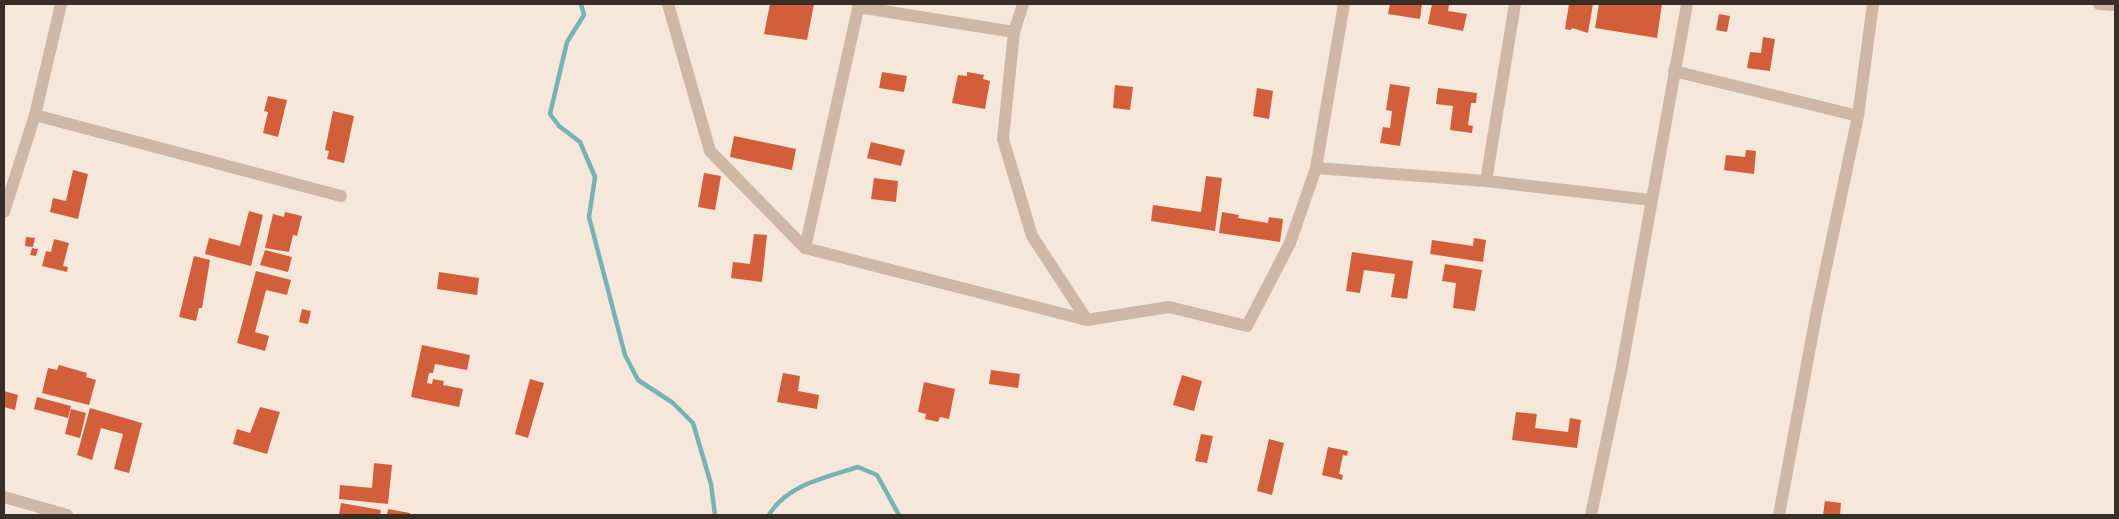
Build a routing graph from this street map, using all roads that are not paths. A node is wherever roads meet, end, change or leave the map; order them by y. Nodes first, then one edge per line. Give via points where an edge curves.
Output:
1 (61, 4) edge
2 (668, 4) edge
3 (1023, 4) edge
4 (1344, 4) edge
5 (1515, 4) edge
6 (1687, 4) edge
7 (1873, 4) edge
8 (2099, 4) edge
9 (2115, 5) edge
10 (859, 6) edge
11 (1014, 32) junction
12 (1674, 71) junction
13 (35, 114) junction
14 (1858, 116) junction
15 (1316, 168) junction
16 (1486, 181) junction
17 (341, 196) dead end
18 (1651, 200) junction
19 (4, 212) edge
20 (804, 248) junction
21 (1087, 320) junction
22 (4, 497) edge
23 (68, 515) edge
24 (1591, 515) edge
25 (1779, 515) edge

1 - 13 street
2 - 20 street via 710,151
3 - 11 street
4 - 15 street
5 - 16 street
6 - 12 street
7 - 14 street
8 - 9 street
10 - 11 street
10 - 20 street
11 - 21 street via 1003,139 1032,236
12 - 14 street
12 - 18 street
13 - 17 street
13 - 19 street
14 - 25 street via 1817,310
15 - 16 street
15 - 21 street via 1290,243 1247,326 1169,307
16 - 18 street
18 - 24 street via 1622,367
20 - 21 street
22 - 23 street

